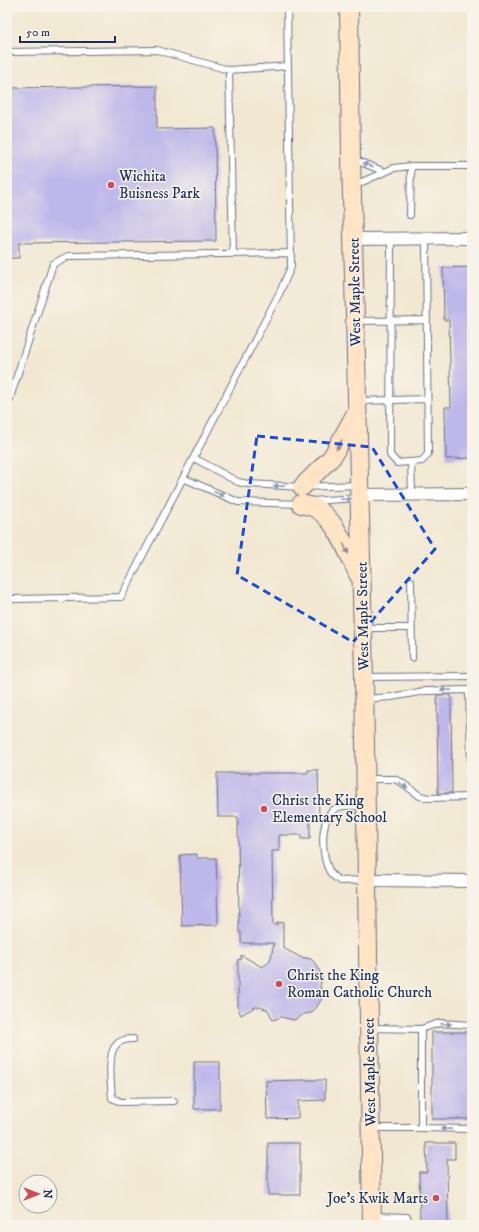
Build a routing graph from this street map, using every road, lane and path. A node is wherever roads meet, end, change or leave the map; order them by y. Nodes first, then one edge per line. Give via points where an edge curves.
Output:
1 (287, 7) edge
2 (349, 7) edge
3 (7, 52) edge
4 (288, 66) junction
5 (229, 70) junction
6 (351, 158) junction
7 (411, 166) junction
8 (472, 166) edge
9 (385, 172) junction
10 (352, 187) junction
11 (410, 215) dead end
12 (472, 238) edge
13 (354, 239) junction
14 (391, 239) junction
15 (426, 239) junction
16 (291, 253) junction
17 (233, 254) junction
18 (356, 320) junction
19 (391, 320) junction
20 (427, 320) junction
21 (427, 399) junction
22 (391, 400) junction
23 (7, 404) edge
24 (358, 406) junction
25 (194, 458) junction
26 (411, 462) junction
27 (183, 478) junction
28 (360, 493) junction
29 (412, 494) junction
30 (472, 494) edge
31 (302, 495) junction
32 (411, 581) dead end
33 (362, 582) junction
34 (7, 600) edge
35 (363, 628) junction
36 (411, 628) junction
37 (412, 658) dead end
38 (472, 676) edge
39 (364, 677) junction
40 (364, 699) junction
41 (365, 779) junction
42 (366, 806) junction
43 (367, 880) junction
44 (472, 881) edge
45 (472, 1025) edge
46 (369, 1028) junction
47 (421, 1028) junction
48 (133, 1039) dead end
49 (174, 1101) dead end
50 (371, 1128) junction
51 (421, 1128) junction
52 (472, 1129) edge
53 (372, 1220) edge
54 (411, 1225) edge

1 - 4 lane
2 - 6 main road, West Maple Street
3 - 5 lane via 157,50
4 - 5 lane
4 - 16 lane
5 - 17 lane
9 -> 6 lane
6 - 10 main road, West Maple Street
7 - 8 lane
7 - 9 lane
7 - 11 lane
9 - 10 lane
10 - 13 main road, West Maple Street
12 - 15 street
13 - 14 street
13 - 18 main road, West Maple Street
14 - 15 street
14 - 19 lane
15 - 20 lane
16 - 17 lane
16 - 25 lane via 291,268 283,286
17 - 23 lane via 68,256 54,264
18 - 19 lane
18 - 24 main road, West Maple Street
19 - 20 lane
19 - 22 lane
20 - 21 lane
21 - 22 lane
21 - 26 lane via 428,454 422,461
22 - 24 lane
22 - 26 lane via 390,455 397,463
24 - 28 main road, West Maple Street
24 -> 31 main road via 332,458
25 - 27 lane
31 -> 25 lane via 238,482
26 - 29 lane
27 -> 31 lane via 238,502
27 - 34 lane via 121,597
28 - 29 street
28 - 31 lane
31 -> 28 lane via 313,500
28 - 33 main road, West Maple Street
29 - 30 street
31 -> 33 main road via 334,525
32 - 36 lane
33 - 35 main road, West Maple Street
35 - 36 lane
35 - 39 main road, West Maple Street
36 - 37 lane
38 - 39 lane
39 - 40 main road, West Maple Street
40 - 41 main road, West Maple Street
41 -> 40 lane via 401,782 412,792 429,798 469,797 472,794 467,690 425,691
41 - 42 main road, West Maple Street
42 - 43 main road, West Maple Street
42 - 43 lane via 339,807 326,820 324,829 325,857 331,874 340,881
43 - 44 street
43 - 46 main road, West Maple Street
47 -> 45 lane via 439,1024
46 - 47 lane
46 - 50 main road, West Maple Street
47 - 51 lane
48 - 49 lane via 115,1045 111,1055 112,1098 121,1102
50 - 51 lane
50 - 53 main road, West Maple Street
52 -> 51 lane
53 - 54 lane via 407,1217

